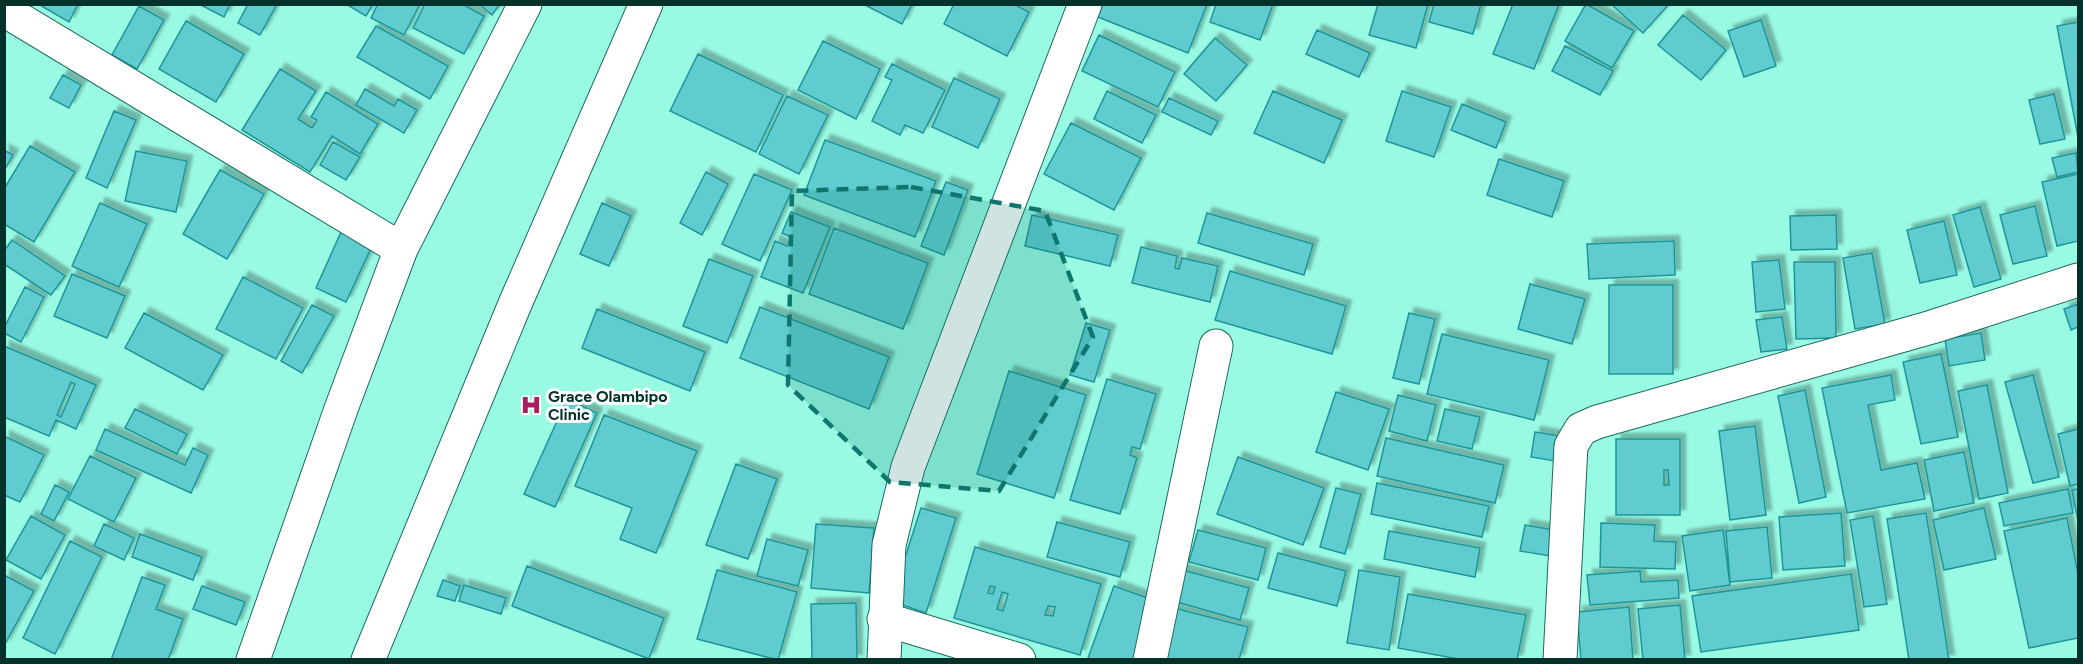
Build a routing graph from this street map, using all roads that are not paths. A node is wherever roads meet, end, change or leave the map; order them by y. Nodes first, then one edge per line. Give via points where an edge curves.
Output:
1 (525, 4) edge
2 (646, 4) edge
3 (1085, 4) edge
4 (4, 10) edge
5 (400, 249) junction
6 (2079, 280) edge
7 (1216, 346) dead end
8 (884, 619) junction
9 (252, 660) edge
10 (368, 660) edge
11 (884, 660) edge
12 (1019, 660) edge
13 (1150, 660) edge
14 (1560, 660) edge

1 - 5 street
2 - 10 street via 515,304
3 - 8 street via 908,467 889,545
4 - 5 street
5 - 9 street
6 - 14 street via 1581,429 1571,446
7 - 13 street
8 - 11 street
8 - 12 street

